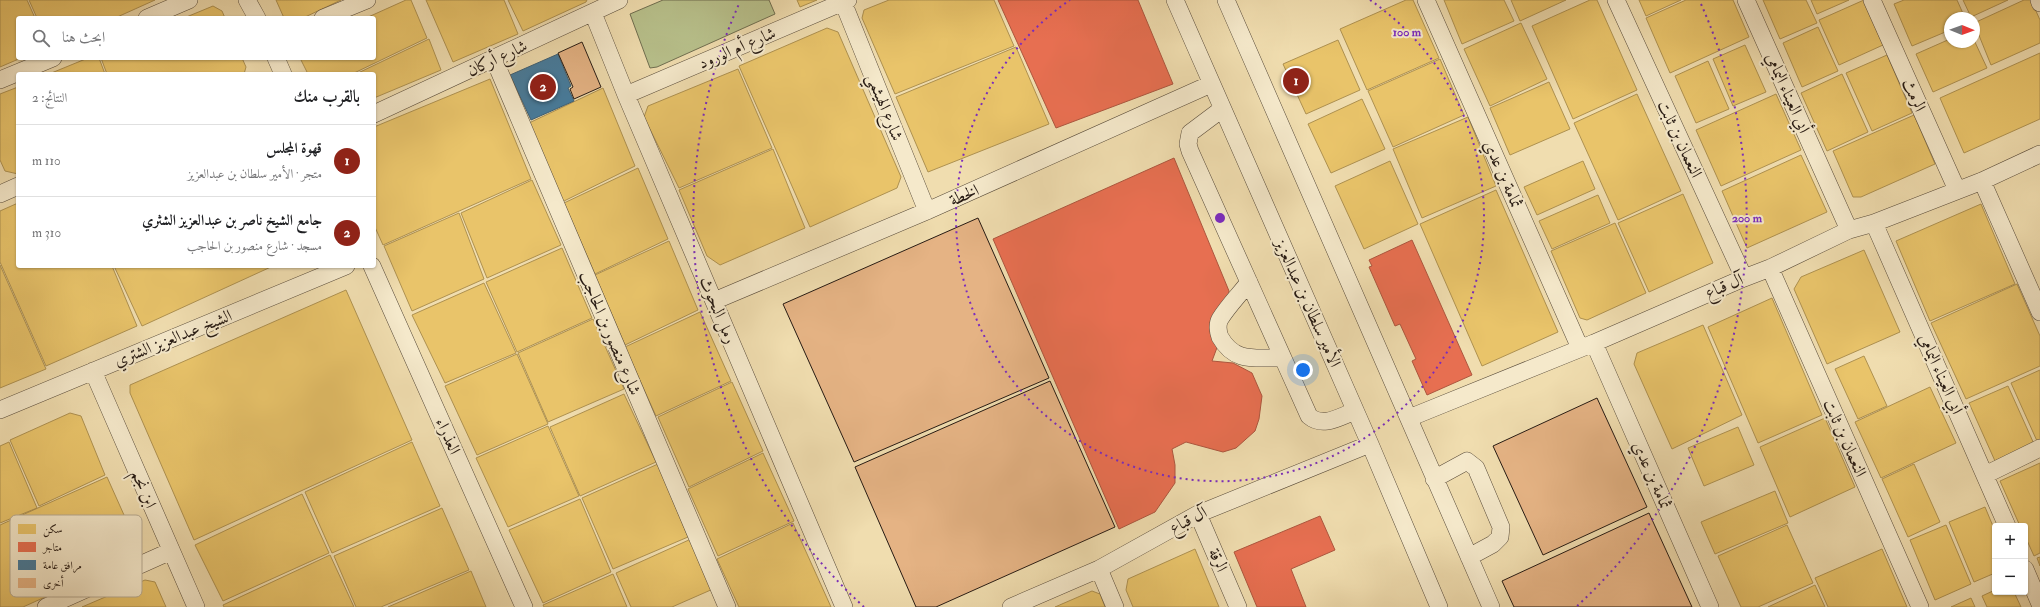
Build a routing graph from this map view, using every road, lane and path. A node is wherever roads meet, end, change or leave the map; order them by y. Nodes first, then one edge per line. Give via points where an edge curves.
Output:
1 (189, 0) edge
2 (247, 0) edge
3 (367, 0) edge
4 (1175, 0) edge
5 (1226, 0) edge
6 (1426, 0) edge
7 (1616, 0) edge
8 (1746, 0) edge
9 (1872, 0) edge
10 (2039, 0) edge
11 (845, 1) edge
12 (611, 2) edge
13 (2040, 3) edge
14 (593, 13) junction
15 (152, 16) edge
16 (256, 16) edge
17 (329, 16) edge
18 (494, 59) junction
19 (48, 60) edge
20 (19, 72) edge
21 (16, 73) edge
22 (0, 80) edge
23 (1211, 84) junction
24 (626, 95) junction
25 (1222, 109) junction
26 (376, 113) edge
27 (2040, 154) edge
28 (1982, 181) junction
29 (16, 187) edge
30 (1957, 190) junction
31 (0, 194) edge
32 (927, 211) junction
33 (1874, 223) junction
34 (1849, 230) junction
35 (341, 268) edge
36 (373, 268) edge
37 (1770, 268) junction
38 (1744, 278) junction
39 (1249, 282) junction
40 (714, 301) junction
41 (2040, 312) edge
42 (1587, 345) junction
43 (1283, 358) junction
44 (93, 370) junction
45 (0, 410) edge
46 (1355, 411) junction
47 (1409, 418) junction
48 (1370, 444) junction
49 (2040, 448) edge
50 (1985, 474) junction
51 (1434, 479) junction
52 (1198, 514) junction
53 (2006, 523) edge
54 (171, 552) junction
55 (1469, 557) junction
56 (142, 565) edge
57 (1099, 569) junction
58 (2028, 576) edge
59 (69, 597) edge
60 (2040, 604) edge
61 (46, 607) edge
62 (196, 607) edge
63 (524, 607) edge
64 (727, 607) edge
65 (844, 607) edge
66 (1011, 607) edge
67 (1115, 607) edge
68 (1238, 607) edge
69 (1440, 607) edge
70 (1491, 607) edge
71 (1710, 607) edge
72 (1920, 607) edge

1 - 15 street
2 - 16 street
3 - 17 street
4 - 23 street, الأمير سلطان بن عبدالعزيز
5 - 47 street
6 - 42 street, ثمامة بن عدي
7 - 38 street, النعمان بن ثابت
8 - 34 street, أبي العيناء اليمامي
9 - 30 street, الرمث
10 - 13 street
11 - 24 street, شارع أم الورود
11 - 32 street, شارع الهيثمي
12 - 14 street, شارع أركان
14 - 18 street, شارع أركان
14 - 24 street, رمل البحوث
18 - 26 street, شارع أركان
18 - 64 street, شارع منصور بن الحاجب
19 - 20 street
21 - 22 street
23 - 25 street, الأمير سلطان بن عبدالعزيز
23 - 32 street, الخطة
24 - 40 street, رمل البحوث
25 - 39 street via 1190,133 1188,144
25 - 46 street, الأمير سلطان بن عبدالعزيز
27 - 28 street, آل قباع
28 - 30 street, آل قباع
28 - 41 street
29 - 31 street
30 - 33 street, آل قباع
32 - 40 street, الخطة
33 - 34 street, آل قباع
33 - 50 street, أبي العيناء اليمامي
34 - 37 street, آل قباع
35 - 44 street, الشيخ عبدالعزيز الشتري
36 - 63 street, العذراء
37 - 38 street, آل قباع
37 - 72 street, النعمان بن ثابت
38 - 42 street, آل قباع
39 - 43 street
39 - 43 street via 1219,320 1219,334 1226,348 1233,354
40 - 65 street, رمل البحوث
42 - 47 street, آل قباع
42 - 71 street, ثمامة بن عدي
43 - 46 street via 1309,416 1314,421 1325,423
44 - 45 street, الشيخ عبدالعزيز الشتري
44 - 54 street, ابن نجم
46 - 48 street, الأمير سلطان بن عبدالعزيز
47 - 51 street
48 - 52 street, آل قباع
48 - 69 street, الأمير سلطان بن عبدالعزيز
49 - 50 street
50 - 53 street, أبي العيناء اليمامي
51 - 55 street
51 - 55 street via 1467,461 1476,468 1501,527 1500,537 1493,544
52 - 57 street, آل قباع
52 - 68 street, الرقة
54 - 56 street
54 - 62 street, ابن نجم
55 - 70 street
57 - 66 street, آل قباع
57 - 67 street
58 - 60 street
59 - 61 street

